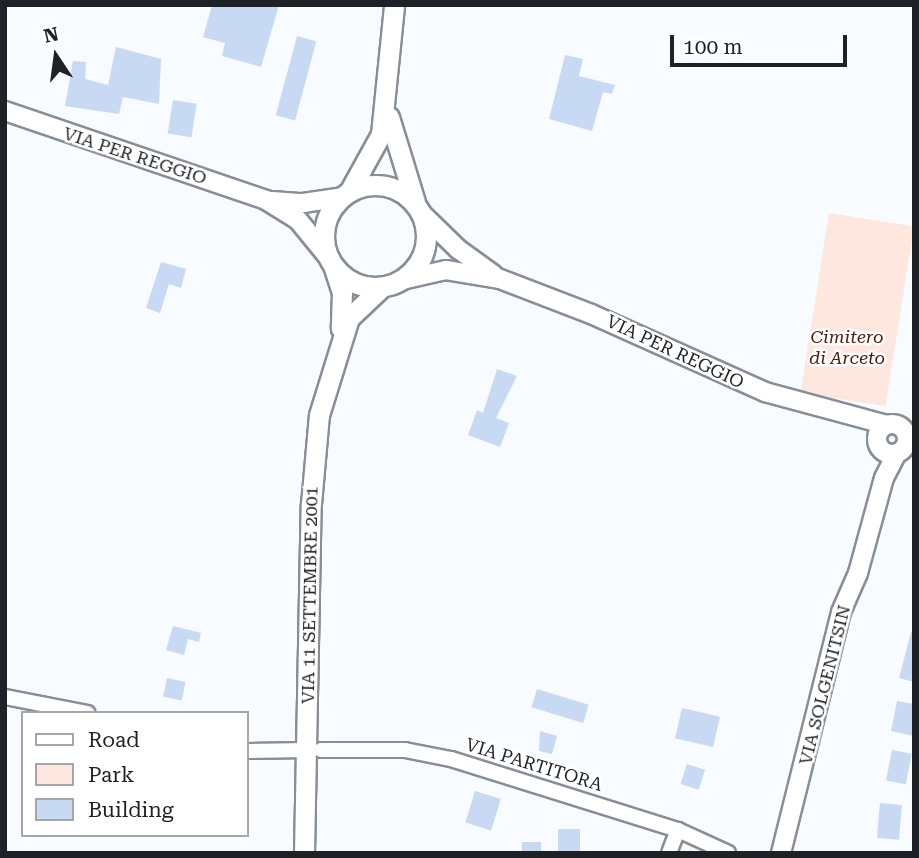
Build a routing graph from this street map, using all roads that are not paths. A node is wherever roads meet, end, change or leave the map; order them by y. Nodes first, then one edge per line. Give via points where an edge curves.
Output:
1 (394, 5) edge
2 (387, 99) junction
3 (5, 111) edge
4 (346, 195) junction
5 (266, 200) junction
6 (418, 209) junction
7 (330, 261) junction
8 (500, 279) junction
9 (402, 280) junction
10 (382, 287) junction
11 (340, 340) junction
12 (897, 439) edge
13 (5, 697) edge
14 (76, 711) edge
15 (314, 750) junction
16 (248, 751) edge
17 (678, 830) junction
18 (304, 853) edge
19 (669, 853) edge
20 (728, 853) edge
21 (781, 853) edge

1 - 2 main road, VIA 11 SETTEMBRE 2001
2 - 4 main road, VIA 11 SETTEMBRE 2001 via 378,145
2 - 6 main road, VIA 11 SETTEMBRE 2001 via 393,143
3 - 5 street, VIA PER REGGIO
4 - 5 street, VIA PER REGGIO via 303,203
4 - 6 main road via 385,186
4 - 7 main road, VIA 11 SETTEMBRE 2001 via 327,218
5 - 7 street, VIA PER REGGIO via 298,220
6 - 8 street, VIA PER REGGIO via 458,249
6 - 9 main road, VIA 11 SETTEMBRE 2001 via 426,246 415,269
7 - 10 main road via 358,285
7 - 11 main road, VIA 11 SETTEMBRE 2001 via 343,301
8 - 9 street, VIA PER REGGIO via 446,270
8 - 12 street, VIA PER REGGIO via 600,317 737,381 853,416
9 - 10 main road, VIA 11 SETTEMBRE 2001
10 - 11 main road, VIA 11 SETTEMBRE 2001 via 358,305
11 - 15 main road, VIA 11 SETTEMBRE 2001 via 314,452
12 - 21 street, VIA SOLGENITSIN via 828,659 820,712
13 - 14 street
15 - 16 street, VIA PARTITORA
15 - 17 street, VIA PARTITORA via 405,750 451,759
15 - 18 main road, VIA 11 SETTEMBRE 2001
17 - 19 street
17 - 20 street, VIA PARTITORA

